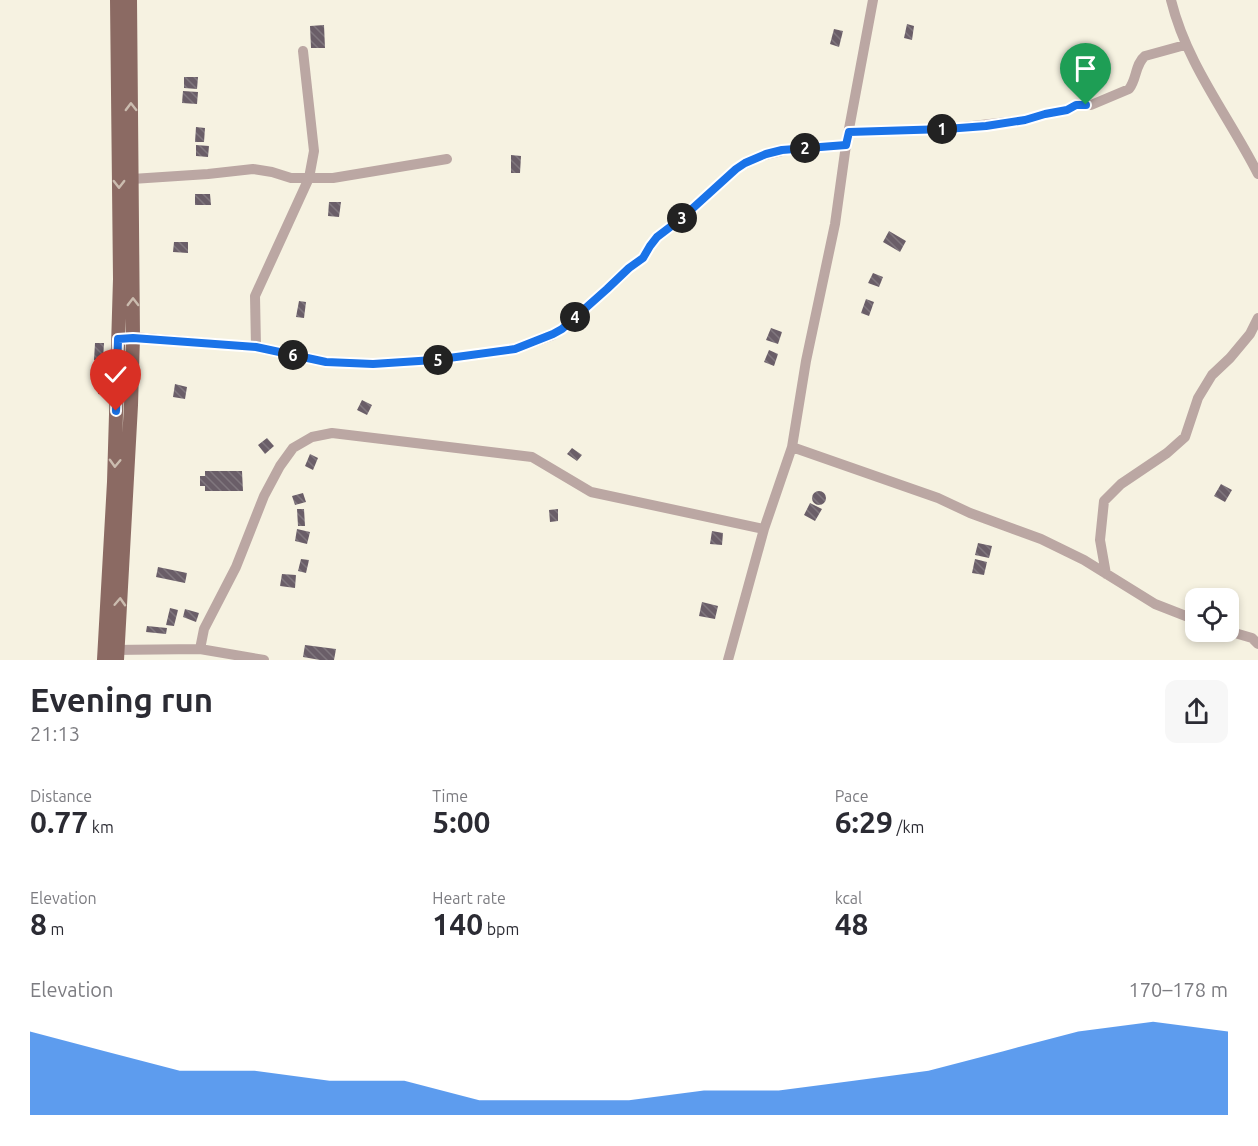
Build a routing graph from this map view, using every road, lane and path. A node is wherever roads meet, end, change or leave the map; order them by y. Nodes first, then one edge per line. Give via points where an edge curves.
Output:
1 (117, 0) edge
2 (130, 0) edge
3 (873, 0) edge
4 (1171, 0) edge
5 (1185, 45) junction
6 (303, 51) dead end
7 (849, 132) junction
8 (846, 145) junction
9 (447, 159) dead end
10 (1258, 174) edge
11 (309, 178) junction
12 (132, 179) junction
13 (1258, 318) edge
14 (133, 338) junction
15 (118, 339) junction
16 (256, 347) junction
17 (792, 447) junction
18 (764, 529) junction
19 (1106, 574) junction
20 (1185, 616) edge
21 (1239, 634) edge
22 (1258, 644) edge
23 (200, 649) junction
24 (111, 655) edge
25 (264, 660) edge
26 (728, 660) edge

1 -> 15 main road
12 -> 2 main road
3 - 7 street
4 - 5 street
5 - 7 street via 1145,56 1129,89 1091,105 986,126
5 - 10 street
6 - 11 street via 314,151
7 - 8 street
8 - 16 street via 782,150 745,163 657,237 643,258 562,329 515,349 373,364 326,362
8 - 17 street via 835,224
9 - 11 street via 333,178
11 - 12 street via 253,169
11 - 16 street via 255,296
14 -> 12 main road
13 - 19 street via 1250,334 1212,375 1198,398 1185,437 1104,501 1100,540
14 - 15 street
14 - 16 street
24 -> 14 main road
15 -> 24 main road
17 - 18 street
17 - 19 street via 1041,539
18 - 23 street via 591,492 532,457 332,433 312,437 293,448 264,496 236,567 204,629
18 - 26 street
19 - 20 street via 1155,604
21 - 22 street
23 - 24 street
23 - 25 street

